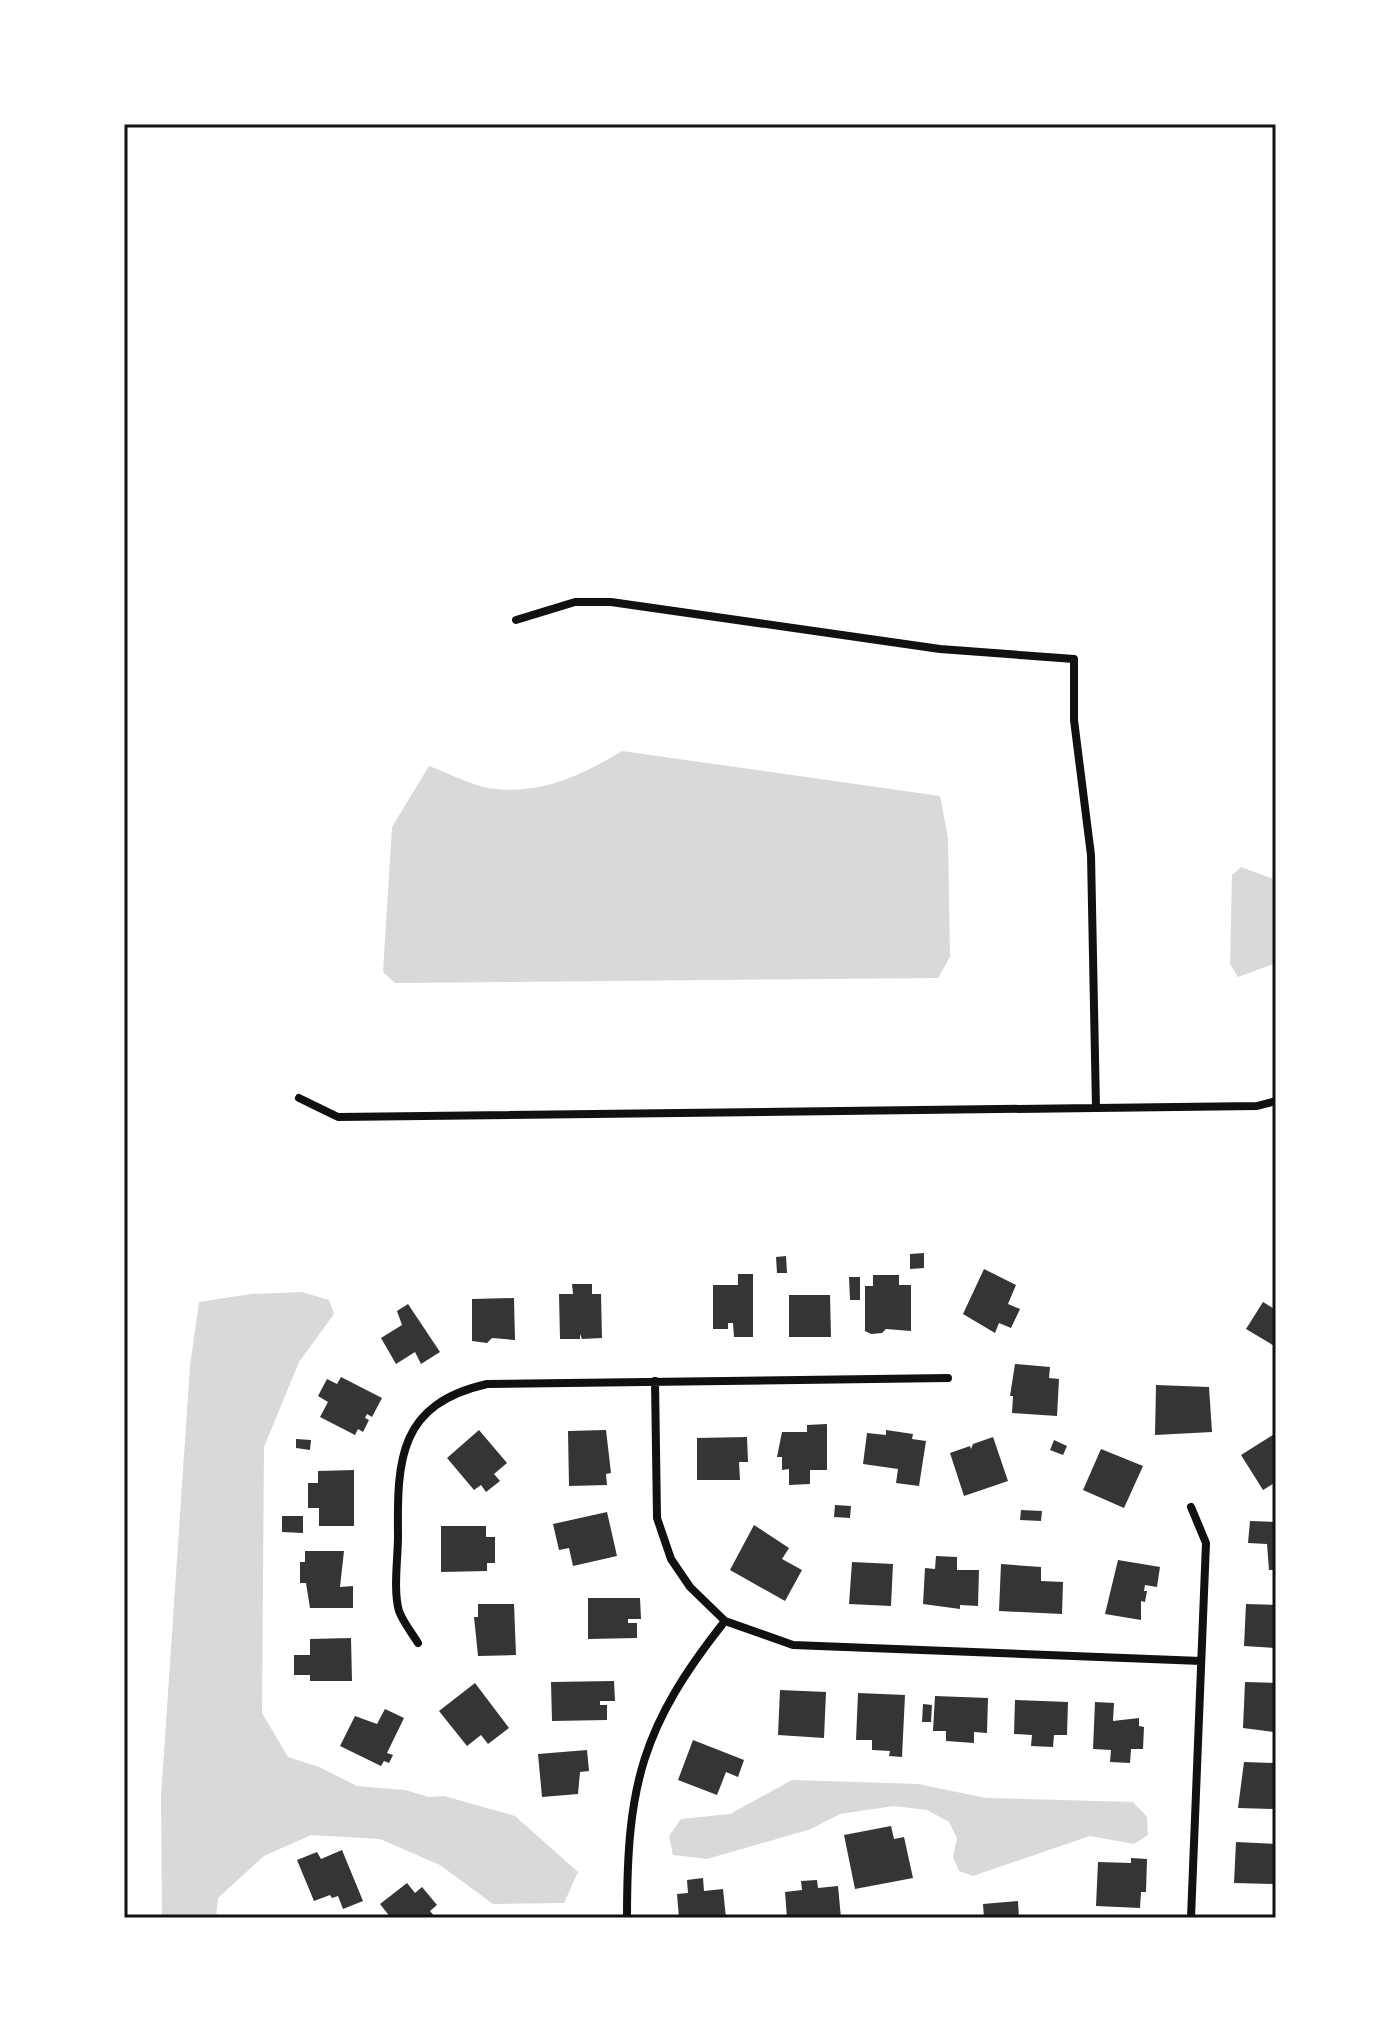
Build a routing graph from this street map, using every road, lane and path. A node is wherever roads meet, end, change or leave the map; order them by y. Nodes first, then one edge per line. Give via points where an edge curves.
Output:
1 (516, 620) dead end
2 (299, 1098) dead end
3 (1276, 1101) edge
4 (1096, 1108) junction
5 (948, 1378) dead end
6 (655, 1381) junction
7 (1191, 1507) dead end
8 (725, 1621) junction
9 (418, 1643) dead end
10 (1201, 1661) junction
11 (627, 1918) edge
12 (1191, 1918) edge

1 - 4 street via 575,602 611,602 940,649 1074,659 1074,720 1091,855
2 - 4 street via 338,1117
3 - 4 street via 1257,1106
5 - 6 street
6 - 8 street via 657,1518 671,1559 690,1587
6 - 9 street via 487,1384 440,1401 422,1418 397,1471 399,1610
7 - 10 street via 1206,1543
8 - 10 street via 793,1645
8 - 11 street via 680,1682 647,1745 630,1815
10 - 12 street

